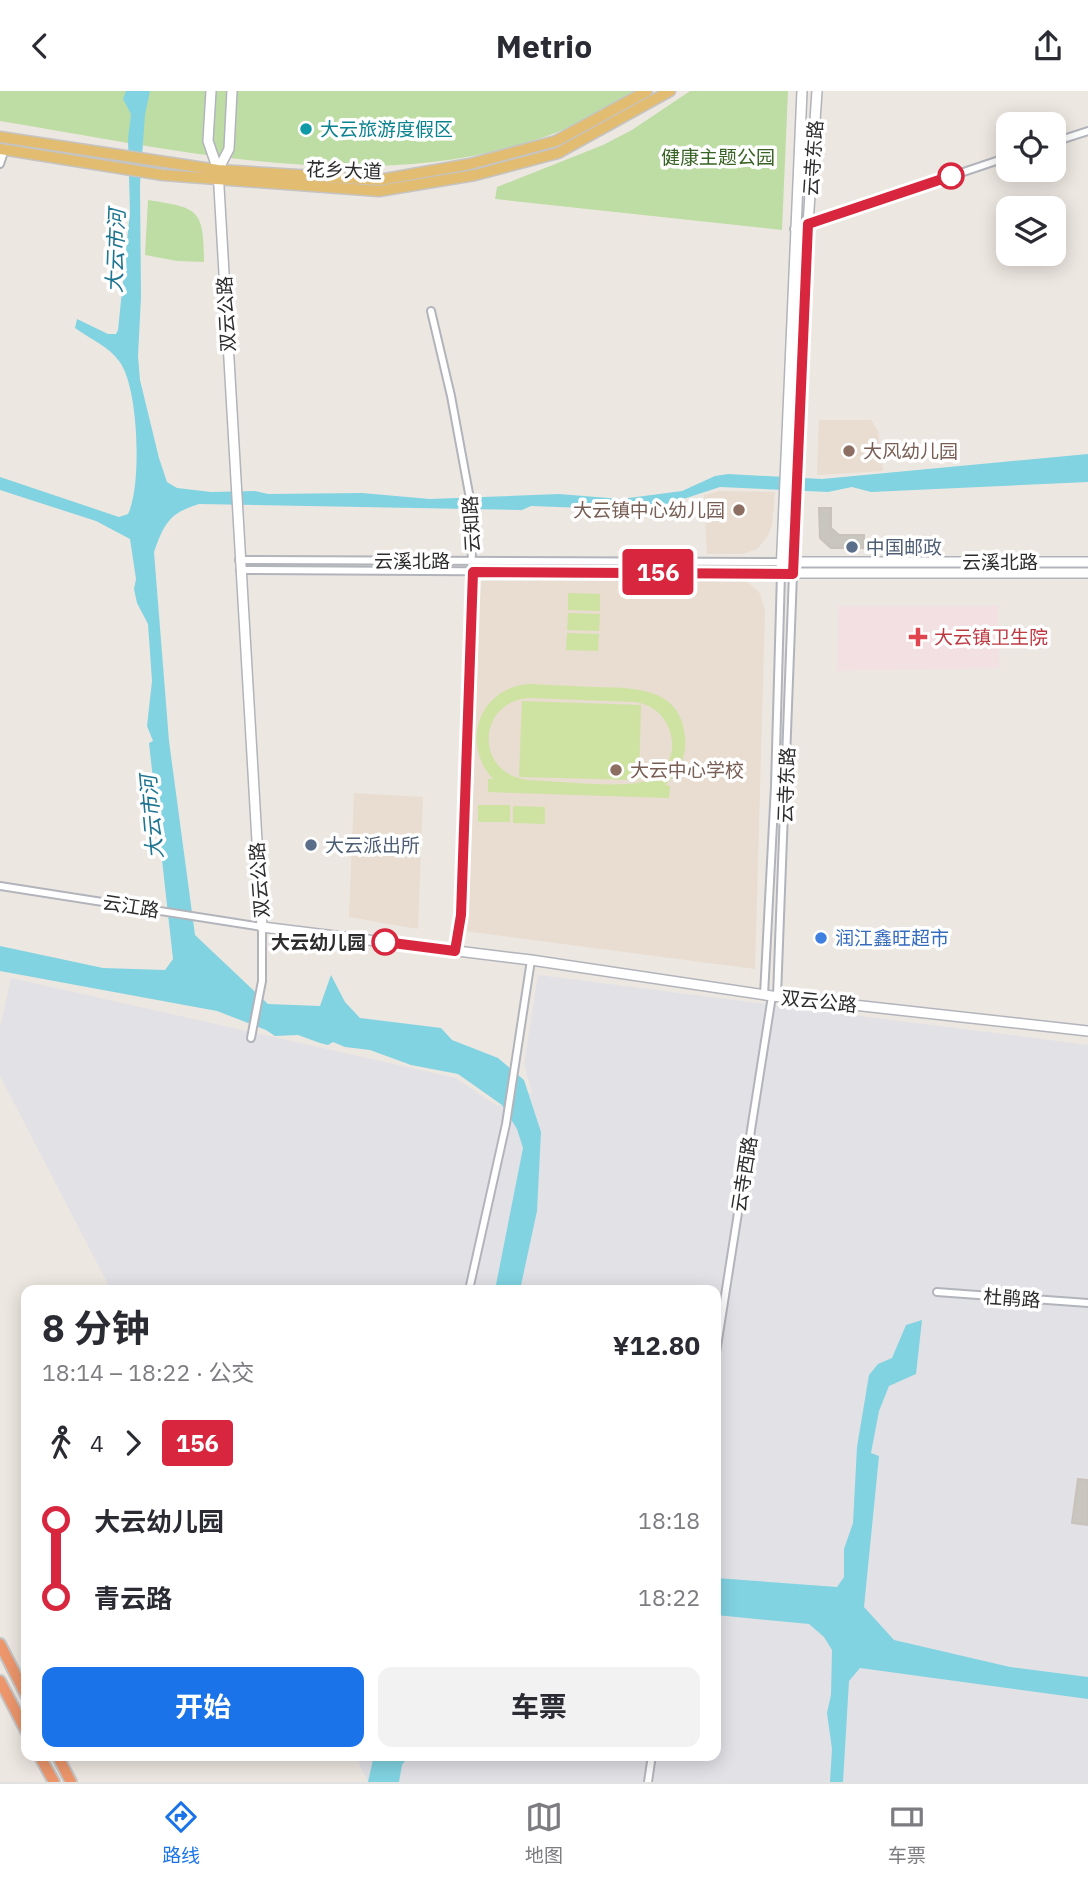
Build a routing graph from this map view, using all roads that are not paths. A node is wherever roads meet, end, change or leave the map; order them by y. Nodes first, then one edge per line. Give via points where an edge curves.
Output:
1 (211, 91) edge
2 (232, 91) edge
3 (647, 91) edge
4 (670, 91) edge
5 (802, 91) edge
6 (817, 91) edge
7 (1088, 131) edge
8 (0, 137) edge
9 (1066, 138) edge
10 (2, 149) edge
11 (996, 161) edge
12 (0, 164) edge
13 (218, 176) junction
14 (808, 224) junction
15 (794, 229) junction
16 (431, 311) dead end
17 (473, 561) junction
18 (782, 562) junction
19 (794, 562) junction
20 (1088, 562) edge
21 (239, 565) junction
22 (473, 572) junction
23 (781, 573) junction
24 (1088, 573) edge
25 (793, 574) junction
26 (0, 886) edge
27 (262, 927) junction
28 (455, 951) junction
29 (531, 960) junction
30 (771, 996) junction
31 (1088, 1031) edge
32 (251, 1038) dead end
33 (470, 1285) edge
34 (937, 1292) dead end
35 (1088, 1303) edge
36 (721, 1321) edge
37 (0, 1644) edge
38 (0, 1681) edge
39 (21, 1685) edge
40 (21, 1721) edge
41 (42, 1761) edge
42 (60, 1761) edge
43 (651, 1761) edge
44 (54, 1782) edge
45 (71, 1782) edge
46 (648, 1782) edge

1 - 13 street, 双云公路 via 208,141
2 - 13 street, 双云公路 via 229,149
3 - 13 main road, 花乡大道 via 556,141 470,164 379,180
4 - 13 main road, 花乡大道 via 558,153 475,175 379,191
5 - 15 street, 云寺东路
6 - 14 street, 云寺东路
7 - 9 street
8 - 13 main road, 花乡大道 via 148,159
10 - 12 street
10 - 13 main road, 花乡大道 via 146,173
11 - 14 street
13 - 21 street, 双云公路
14 - 15 street
14 - 19 street, 云寺东路
15 - 18 street, 云寺东路
16 - 17 street, 云知路 via 470,494
17 - 18 street, 云溪北路
17 - 21 street, 云溪北路
17 - 22 street, 云知路
18 - 19 street, 云溪北路
18 - 23 street, 云寺东路
19 - 20 street, 云溪北路
19 - 25 street, 云寺东路
21 - 22 street, 云溪北路
21 - 27 street, 双云公路
22 - 23 street, 云溪北路
22 - 28 street, 云知路 via 461,915
23 - 25 street, 云溪北路
23 - 30 street, 云寺东路
24 - 25 street, 云溪北路
25 - 30 street, 云寺东路
26 - 27 street, 云江路
27 - 28 street, 双云公路
27 - 32 street via 262,981
28 - 29 street, 双云公路
29 - 30 street, 双云公路
29 - 33 street via 506,1124
30 - 31 street, 双云公路
30 - 36 street, 云寺西路
34 - 35 street, 杜鹃路
37 - 39 highway
38 - 40 highway
41 - 44 highway
42 - 45 highway
43 - 46 street

